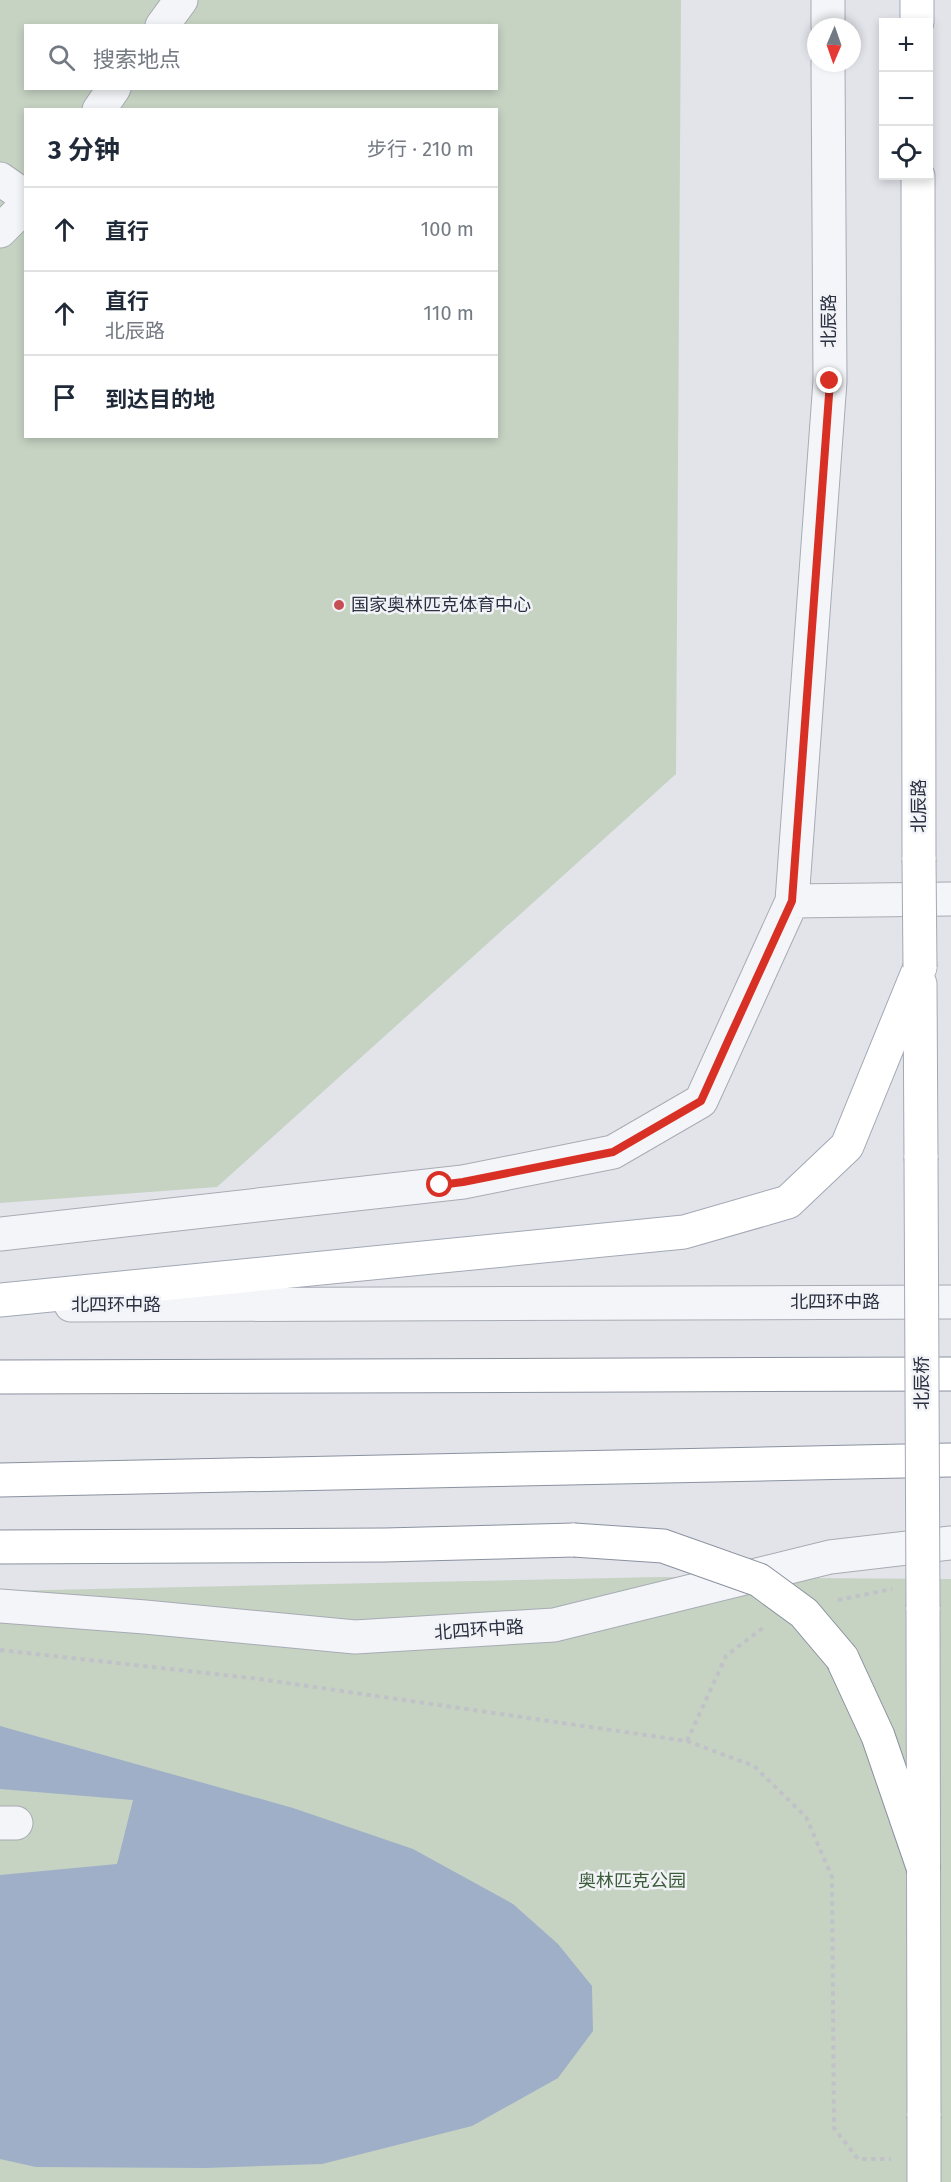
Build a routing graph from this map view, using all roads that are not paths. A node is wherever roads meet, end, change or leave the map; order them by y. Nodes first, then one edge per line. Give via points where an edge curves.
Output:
1 (181, 0) edge
2 (828, 0) edge
3 (917, 0) edge
4 (828, 18) edge
5 (918, 18) edge
6 (163, 24) edge
7 (828, 72) edge
8 (113, 90) edge
9 (100, 108) edge
10 (0, 179) edge
11 (918, 180) edge
12 (24, 196) edge
13 (24, 207) edge
14 (0, 231) edge
15 (951, 899) edge
16 (792, 901) junction
17 (920, 967) junction
18 (0, 1234) edge
19 (0, 1300) edge
20 (951, 1302) edge
21 (0, 1306) edge
22 (951, 1374) edge
23 (0, 1377) edge
24 (951, 1460) edge
25 (0, 1480) edge
26 (951, 1543) edge
27 (0, 1547) edge
28 (0, 1606) edge
29 (923, 1867) junction
30 (924, 2182) edge

1 - 6 street
2 - 4 street
3 - 5 main road
7 - 16 street, 北辰路 via 830,381
8 - 9 street
10 - 12 street
11 - 17 main road, 北辰路, bridge
13 - 14 street
15 - 16 street
16 - 18 street via 701,1101 613,1152 463,1182
17 - 19 main road via 847,1146 788,1202 684,1232
17 - 29 main road, 北辰桥, bridge
20 - 21 street, 北四环中路
22 - 23 main road
24 - 25 main road
26 - 28 street, 北四环中路 via 830,1557 554,1625 355,1637
27 - 29 main road, bridge via 373,1546 574,1540 663,1546 759,1580 804,1612 842,1658 878,1736
29 - 30 main road, 北辰桥, bridge

